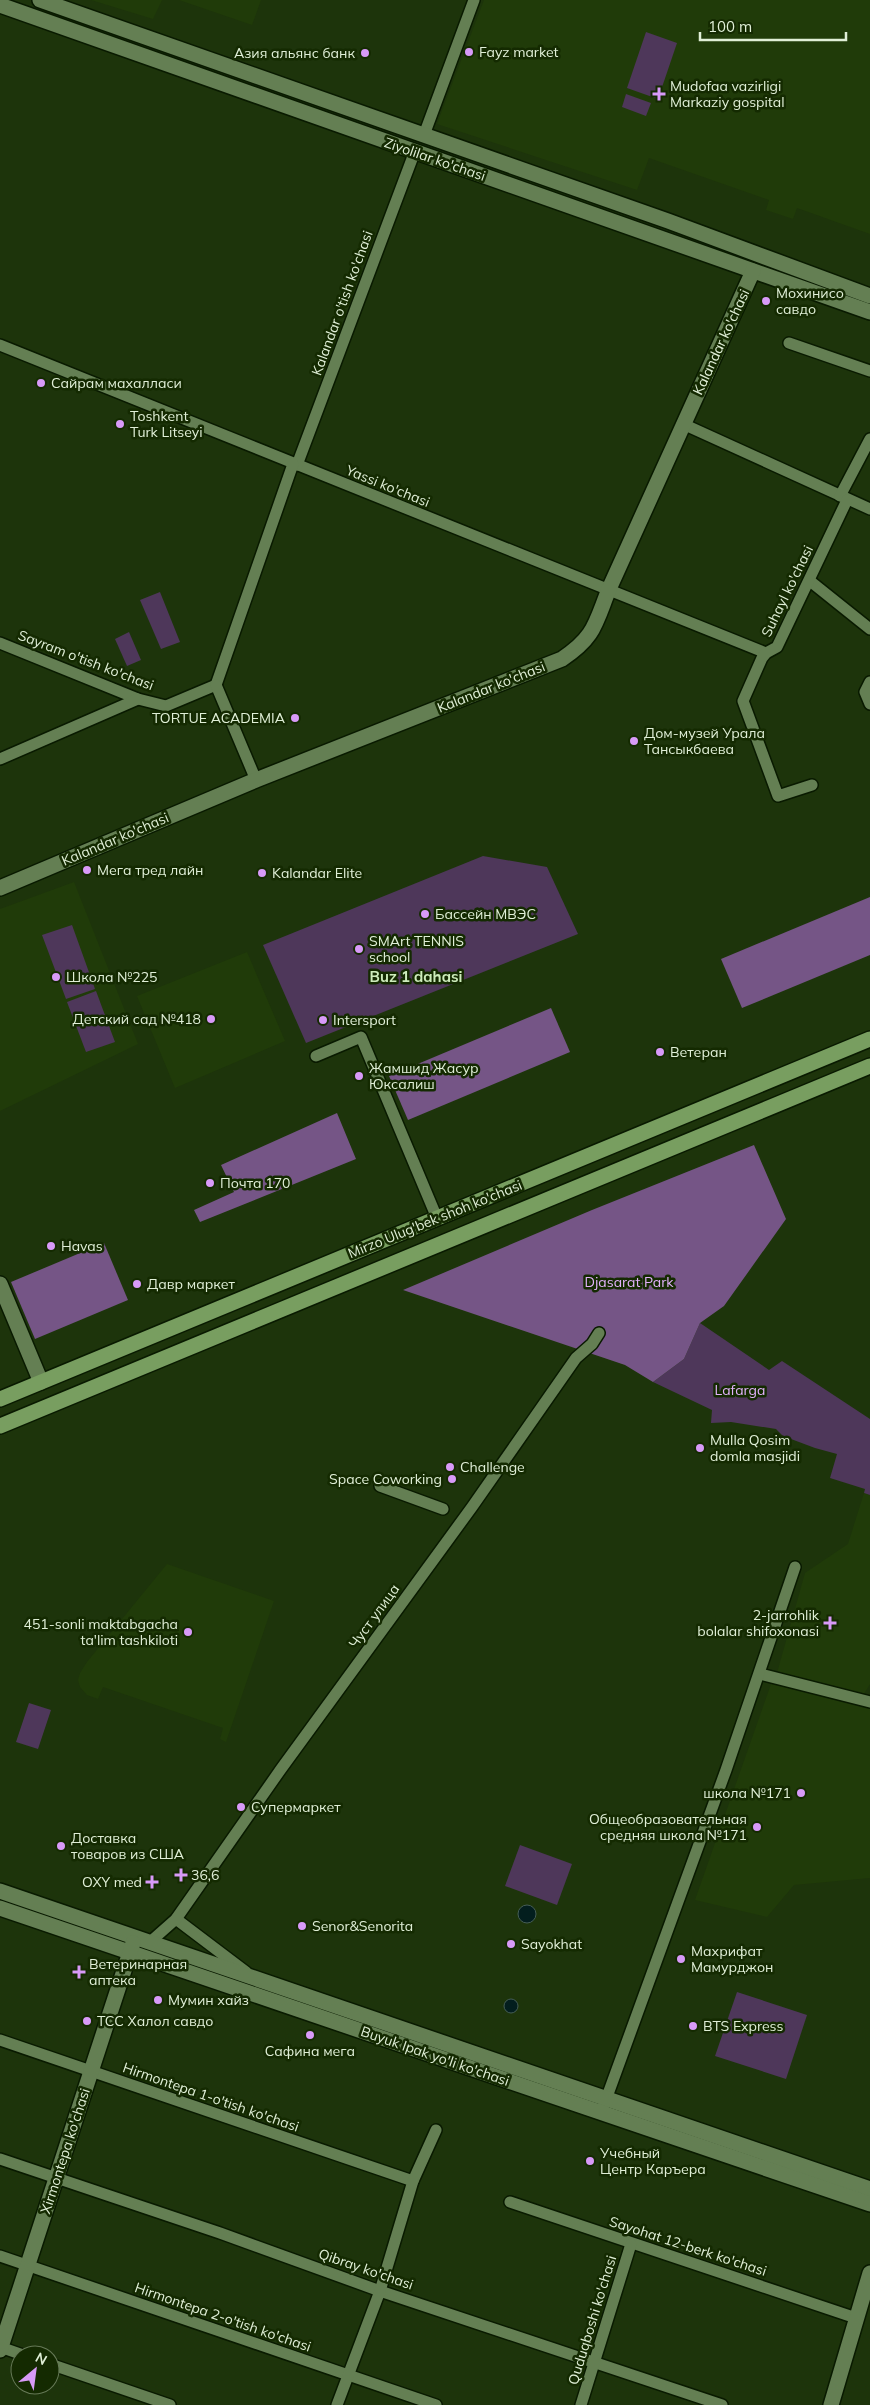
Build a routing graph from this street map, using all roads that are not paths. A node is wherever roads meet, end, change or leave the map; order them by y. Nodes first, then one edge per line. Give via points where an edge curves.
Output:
1 (40, 0) edge
2 (474, 0) edge
3 (2, 6) edge
4 (234, 67) junction
5 (228, 85) junction
6 (424, 135) junction
7 (415, 151) junction
8 (496, 162) junction
9 (491, 178) junction
10 (758, 254) junction
11 (753, 271) junction
12 (870, 296) edge
13 (870, 312) edge
14 (790, 343) dead end
15 (0, 345) edge
16 (870, 371) edge
17 (683, 424) junction
18 (870, 439) edge
19 (295, 465) junction
20 (843, 498) junction
21 (870, 509) edge
22 (810, 581) junction
23 (609, 589) junction
24 (870, 629) edge
25 (0, 643) edge
26 (766, 652) junction
27 (870, 682) edge
28 (216, 686) junction
29 (138, 699) junction
30 (870, 704) edge
31 (0, 759) edge
32 (256, 780) junction
33 (812, 785) dead end
34 (0, 888) edge
35 (870, 1039) edge
36 (316, 1056) dead end
37 (870, 1066) edge
38 (437, 1218) junction
39 (0, 1284) edge
40 (599, 1333) dead end
41 (110, 1354) junction
42 (118, 1377) junction
43 (41, 1382) junction
44 (0, 1399) edge
45 (0, 1426) edge
46 (380, 1486) dead end
47 (443, 1509) dead end
48 (795, 1567) dead end
49 (760, 1674) junction
50 (870, 1702) edge
51 (0, 1891) edge
52 (0, 1908) edge
53 (176, 1919) junction
54 (132, 1936) junction
55 (150, 1942) junction
56 (130, 1952) junction
57 (253, 1978) junction
58 (0, 2040) edge
59 (91, 2071) junction
60 (604, 2106) junction
61 (436, 2130) dead end
62 (0, 2159) edge
63 (56, 2178) junction
64 (413, 2181) junction
65 (870, 2189) edge
66 (510, 2202) dead end
67 (870, 2204) edge
68 (631, 2244) junction
69 (0, 2256) edge
70 (28, 2265) junction
71 (870, 2273) edge
72 (380, 2291) junction
73 (856, 2318) junction
74 (0, 2348) edge
75 (594, 2362) junction
76 (60, 2367) edge
77 (347, 2375) junction
78 (170, 2405) edge
79 (337, 2405) edge
80 (436, 2405) edge
81 (581, 2405) edge
82 (722, 2405) edge
83 (831, 2405) edge

1 - 4 main road, Ziyolilar ko'chasi
2 - 6 street
3 - 5 main road, Ziyolilar ko'chasi
4 - 5 main road
4 - 6 main road, Ziyolilar ko'chasi
5 - 7 main road, Ziyolilar ko'chasi
6 - 8 main road, Ziyolilar ko'chasi
7 - 9 main road, Ziyolilar ko'chasi
7 - 19 street, Kalandar o'tish ko'chasi
8 - 9 main road
8 - 10 main road, Ziyolilar ko'chasi
9 - 11 main road, Ziyolilar ko'chasi
10 - 11 street, Kalandar ko'chasi
10 - 12 main road, Ziyolilar ko'chasi
11 - 13 main road, Ziyolilar ko'chasi
11 - 17 main road, Kalandar ko'chasi
14 - 16 street
15 - 19 street, Yassi ko'chasi
17 - 20 street
17 - 23 main road, Kalandar ko'chasi
18 - 20 street, Suhayl ko'chasi
19 - 23 street, Yassi ko'chasi
19 - 28 street, Kalandar o'tish ko'chasi
20 - 21 street
20 - 22 street, Suhayl ko'chasi
22 - 24 street
22 - 26 street, Suhayl ko'chasi via 777,648
23 - 26 street, Yassi ko'chasi
23 - 32 main road, Kalandar ko'chasi via 591,635 562,658
25 - 29 street, Sayram o'tish ko'chasi
26 - 33 street, Suhayl ko'chasi via 745,694 746,711 778,796
27 - 30 street via 865,692
28 - 29 street, Sayram o'tish ko'chasi via 166,706
28 - 32 street
29 - 31 street
32 - 34 main road, Kalandar ko'chasi
35 - 38 main road, Mirzo Ulug'bek shoh ko'chasi
36 - 38 street via 361,1037
37 - 42 main road, Mirzo Ulug'bek shoh ko'chasi
38 - 41 main road, Mirzo Ulug'bek shoh ko'chasi
39 - 43 main road
40 - 53 street, Чуст улица via 570,1366
41 - 42 main road
41 - 43 main road, Mirzo Ulug'bek shoh ko'chasi
42 - 45 main road, Mirzo Ulug'bek shoh ko'chasi
43 - 44 main road, Mirzo Ulug'bek shoh ko'chasi
46 - 47 street
48 - 49 street
49 - 50 street
49 - 60 street
51 - 54 main road
52 - 56 main road, Buyuk Ipak yo'li ko'chasi
53 - 55 street, Чуст улица
53 - 57 street
54 - 55 main road
54 - 56 main road, Xirmontepa ko'chasi
55 - 56 main road
55 - 57 main road, Buyuk Ipak yo'li ko'chasi
56 - 59 main road, Xirmontepa ko'chasi
56 - 60 main road, Buyuk Ipak yo'li ko'chasi
57 - 60 main road, Buyuk Ipak yo'li ko'chasi
58 - 59 street, Hirmontepa 1-o'tish ko'chasi
59 - 63 main road, Xirmontepa ko'chasi
59 - 64 street, Hirmontepa 1-o'tish ko'chasi
60 - 65 main road, Buyuk Ipak yo'li ko'chasi
60 - 67 main road, Buyuk Ipak yo'li ko'chasi
61 - 64 street
62 - 63 street, Qibray ko'chasi
63 - 70 main road, Xirmontepa ko'chasi
63 - 72 street, Qibray ko'chasi
64 - 72 street
66 - 68 street, Sayohat 12-berk ko'chasi
68 - 73 street, Sayohat 12-berk ko'chasi
68 - 75 street, Quduqboshi ko'chasi
69 - 70 street, Hirmontepa 2-o'tish ko'chasi
70 - 74 main road, Xirmontepa ko'chasi
70 - 77 street, Hirmontepa 2-o'tish ko'chasi
71 - 73 main road
72 - 75 street, Qibray ko'chasi
72 - 77 street
73 - 83 main road
75 - 81 street, Quduqboshi ko'chasi
75 - 82 street, Qibray ko'chasi
76 - 78 street
77 - 79 street
77 - 80 street, Hirmontepa 2-o'tish ko'chasi

